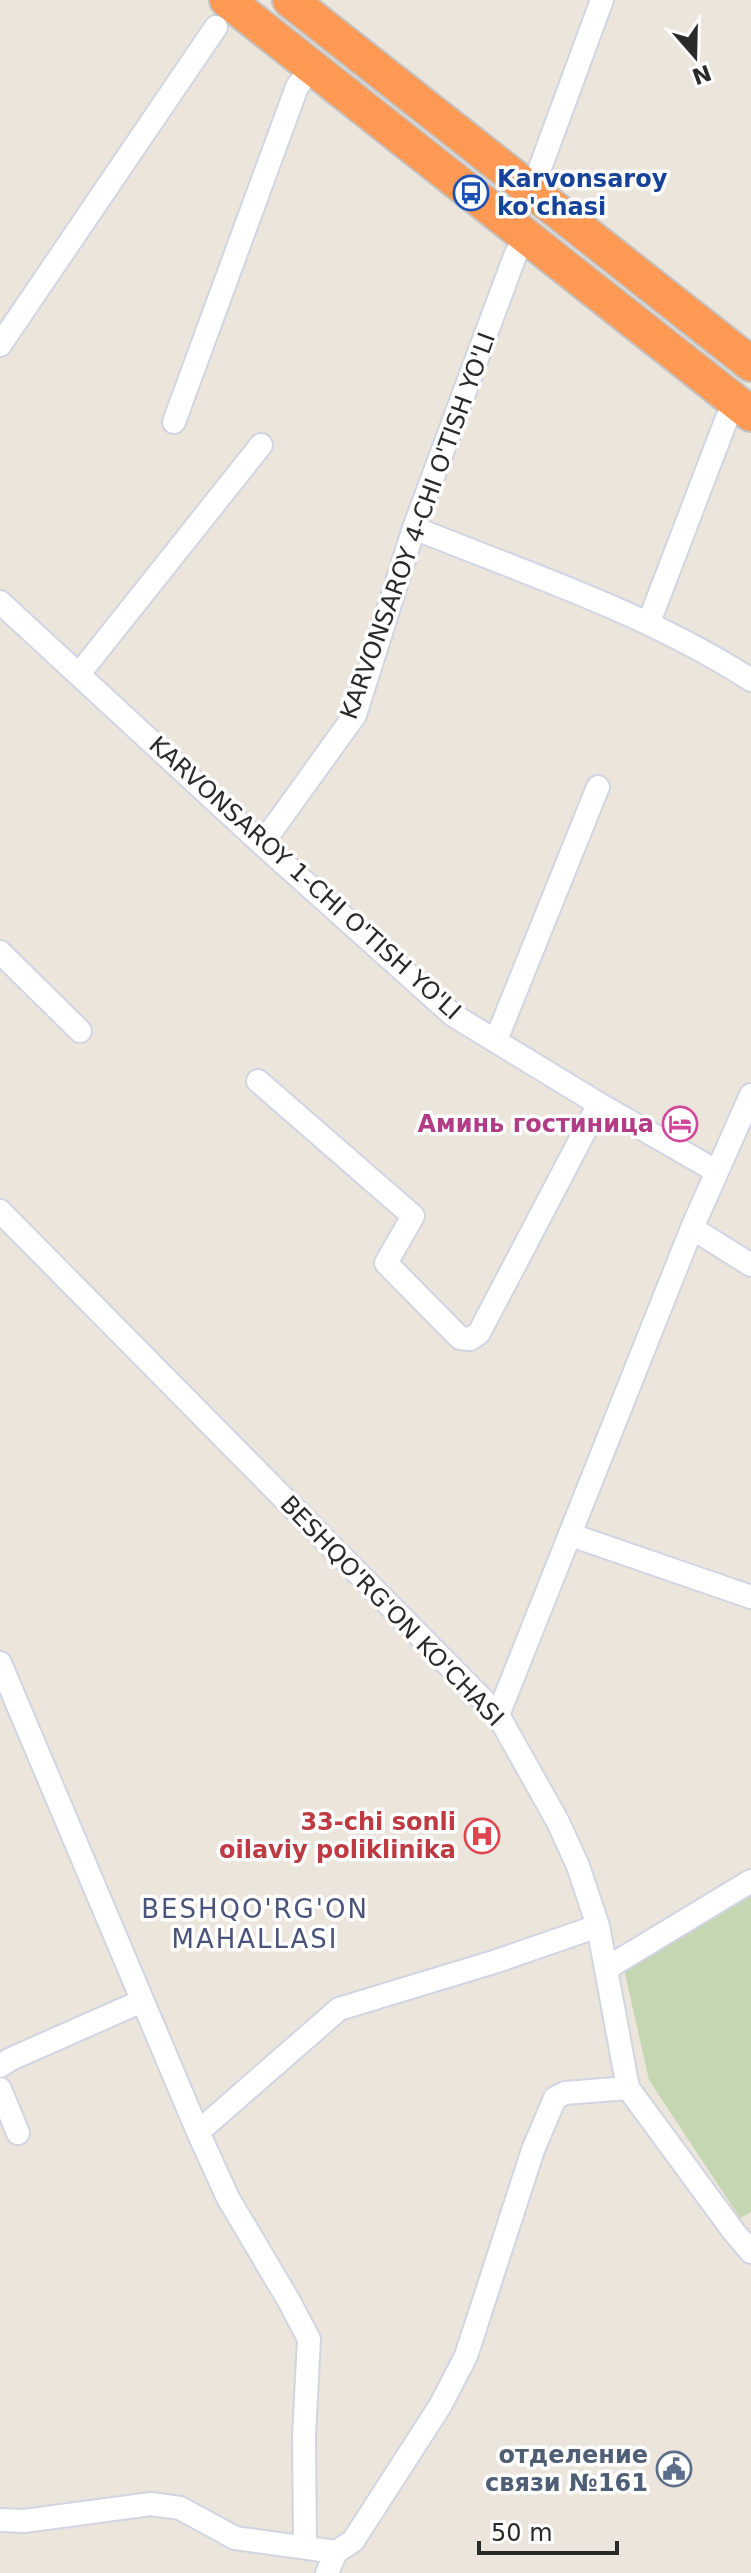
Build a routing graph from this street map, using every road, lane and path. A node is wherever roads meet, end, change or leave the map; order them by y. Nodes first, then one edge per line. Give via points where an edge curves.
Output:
1 (602, 0) edge
2 (311, 7) edge
3 (227, 8) edge
4 (312, 66) junction
5 (532, 190) junction
6 (526, 235) junction
7 (0, 345) edge
8 (750, 359) edge
9 (744, 408) edge
10 (174, 422) dead end
11 (261, 445) dead end
12 (414, 528) junction
13 (0, 602) edge
14 (649, 622) junction
15 (79, 674) junction
16 (751, 680) edge
17 (598, 787) dead end
18 (262, 844) junction
19 (0, 952) edge
20 (80, 1031) dead end
21 (496, 1040) junction
22 (258, 1081) dead end
23 (751, 1095) edge
24 (599, 1104) junction
25 (716, 1171) junction
26 (0, 1211) edge
27 (692, 1228) junction
28 (751, 1265) edge
29 (571, 1535) junction
30 (751, 1597) edge
31 (0, 1663) edge
32 (498, 1715) junction
33 (751, 1881) edge
34 (598, 1926) junction
35 (607, 1968) junction
36 (142, 2001) junction
37 (0, 2066) edge
38 (628, 2088) junction
39 (0, 2089) edge
40 (198, 2132) junction
41 (18, 2133) dead end
42 (751, 2252) edge
43 (0, 2520) edge
44 (305, 2546) junction
45 (336, 2552) junction
46 (327, 2573) edge

1 - 5 street
2 - 5 highway
3 - 4 highway
3 - 7 street
4 - 6 highway
4 - 10 street via 297,87
5 - 8 highway
6 - 9 highway
6 - 12 street, KARVONSAROY 4-CHI O'TISH YO'LI
9 - 14 street via 727,418
11 - 15 street
12 - 14 street
12 - 18 street, KARVONSAROY 4-CHI O'TISH YO'LI via 355,715
13 - 15 street, KARVONSAROY 1-CHI O'TISH YO'LI
14 - 16 street
15 - 18 street, KARVONSAROY 1-CHI O'TISH YO'LI
17 - 21 street
18 - 21 street, KARVONSAROY 1-CHI O'TISH YO'LI via 453,1015
19 - 20 street
21 - 24 street, KARVONSAROY 1-CHI O'TISH YO'LI
22 - 24 street via 413,1216 386,1263 460,1338 470,1339 479,1333
23 - 25 street
24 - 25 street, KARVONSAROY 1-CHI O'TISH YO'LI
25 - 27 street
26 - 32 street, BESHQO'RG'ON KO'CHASI
27 - 28 street
27 - 29 street
29 - 30 street
29 - 32 street
31 - 36 street
32 - 34 street, BESHQO'RG'ON KO'CHASI via 558,1822
33 - 35 street
34 - 35 street, BESHQO'RG'ON KO'CHASI
34 - 40 street via 339,2009
35 - 38 street, BESHQO'RG'ON KO'CHASI
36 - 37 street
36 - 40 street
38 - 42 street, BESHQO'RG'ON KO'CHASI
38 - 45 street via 555,2098 466,2356 353,2541
39 - 41 street
40 - 44 street via 228,2198 309,2339
43 - 44 street via 151,2504 180,2508 235,2538
44 - 45 street
45 - 46 street

